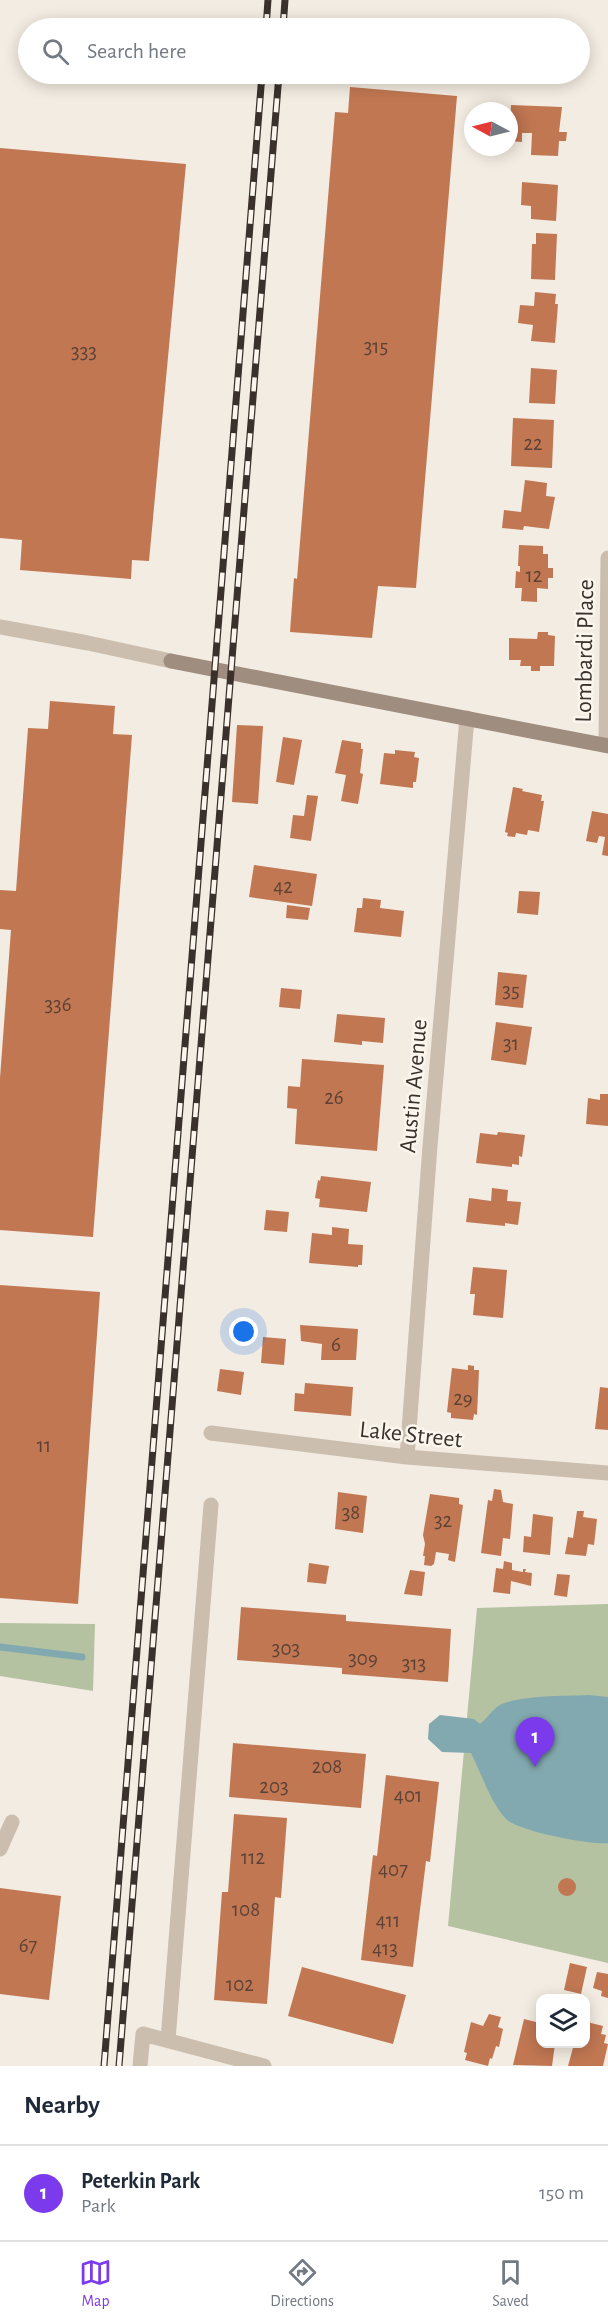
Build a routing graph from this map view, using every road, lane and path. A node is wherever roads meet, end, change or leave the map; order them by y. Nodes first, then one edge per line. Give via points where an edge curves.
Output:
1 (608, 558) edge
2 (0, 627) edge
3 (171, 661) joint
4 (466, 718) junction
5 (607, 746) edge
6 (211, 1433) dead end
7 (407, 1457) junction
8 (608, 1473) edge
9 (211, 1505) dead end
10 (12, 1822) dead end
11 (0, 1849) edge
12 (168, 2040) junction
13 (140, 2066) edge
14 (264, 2066) edge

1 - 5 street, Lombardi Place
2 - 3 street
3 - 4 main road
4 - 5 main road
4 - 7 street, Austin Avenue
6 - 7 street, Lake Street
7 - 8 street, Lake Street
9 - 12 street
10 - 11 street
12 - 13 street via 143,2034
12 - 14 street

